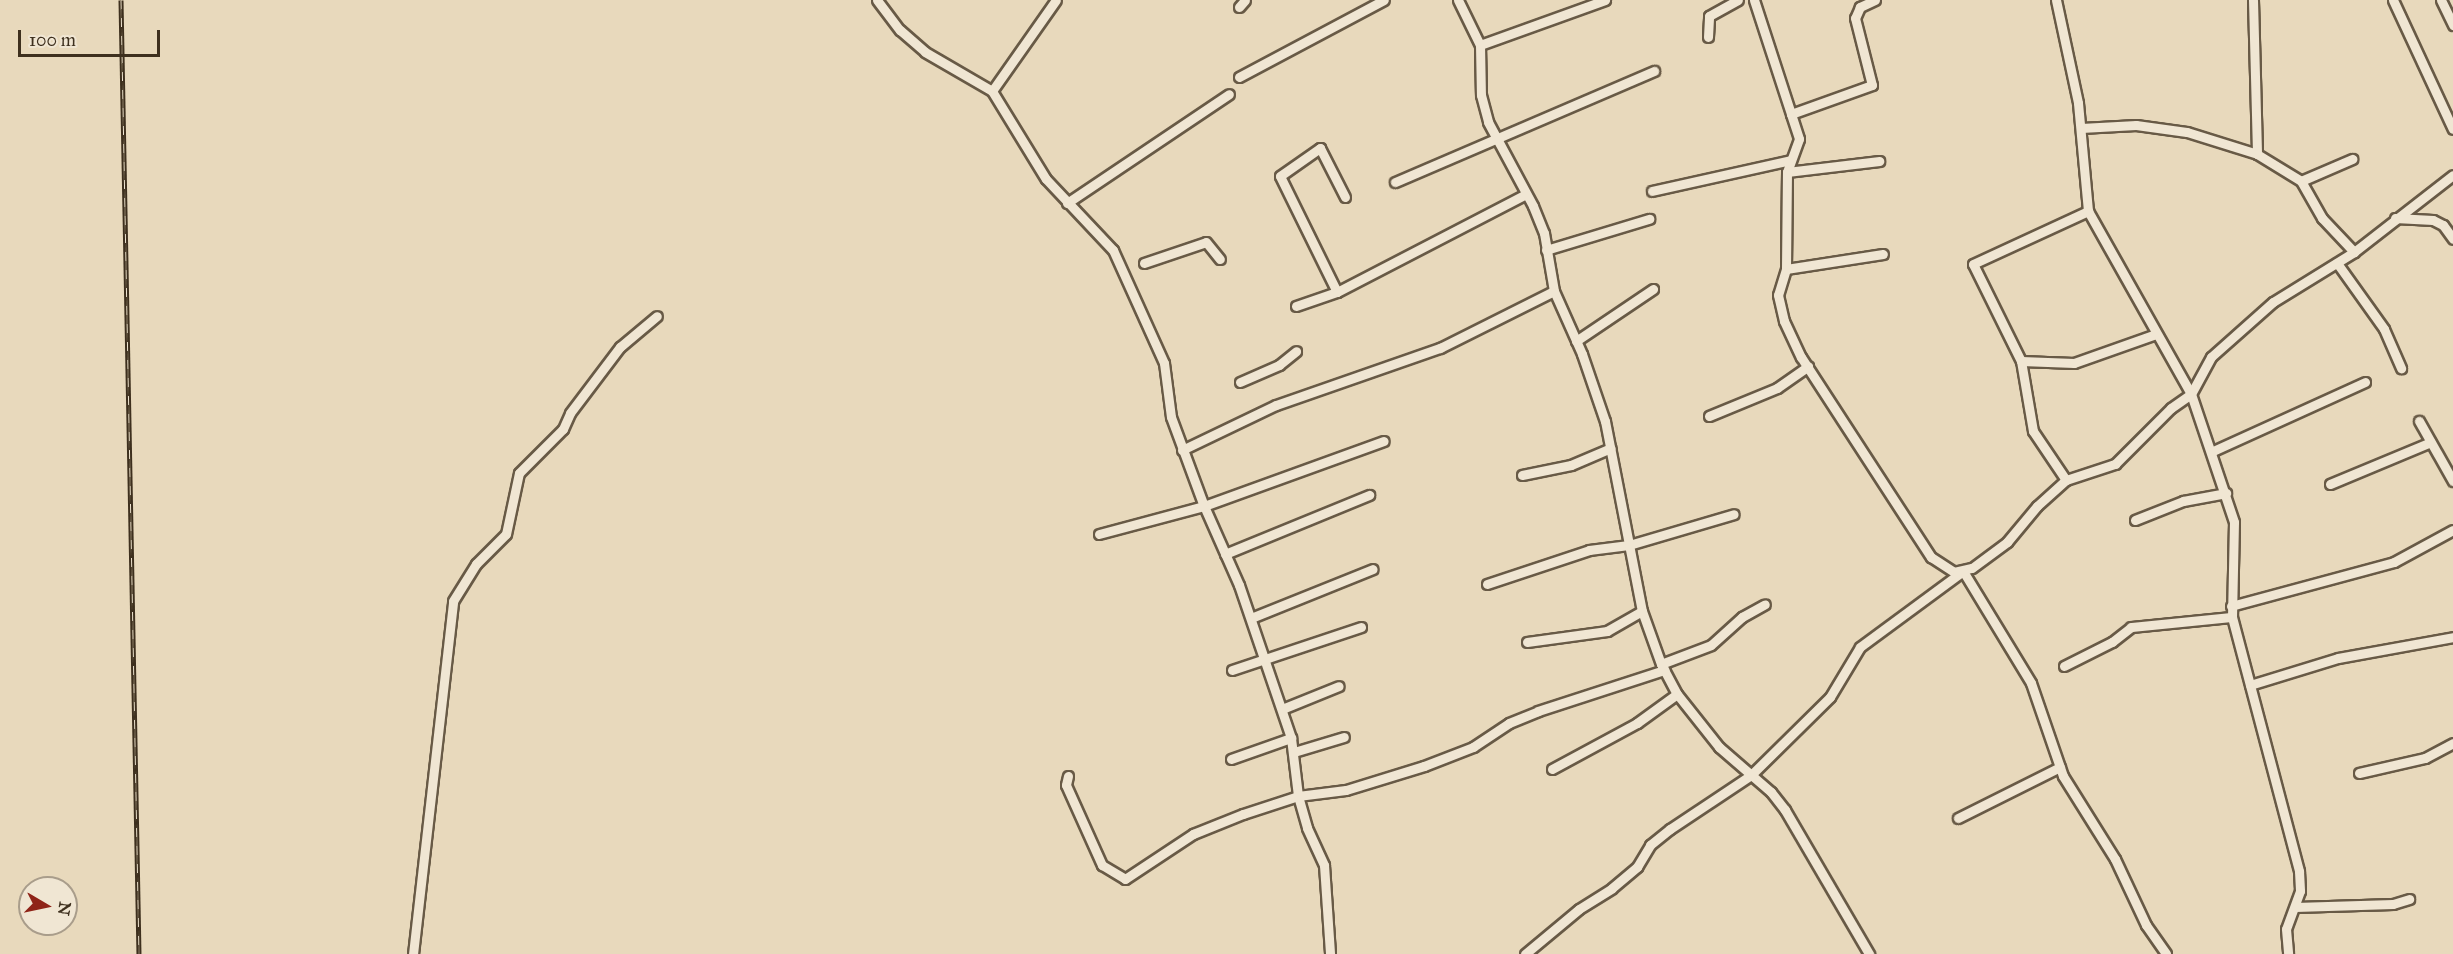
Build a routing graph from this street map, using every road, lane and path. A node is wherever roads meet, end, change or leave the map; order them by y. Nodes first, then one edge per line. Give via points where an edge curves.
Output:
1 (877, 0) edge
2 (1056, 0) edge
3 (1384, 0) edge
4 (1458, 0) edge
5 (1605, 0) edge
6 (1738, 0) edge
7 (1754, 0) edge
8 (1875, 0) edge
9 (2056, 0) edge
10 (2253, 0) edge
11 (2393, 0) edge
12 (2441, 0) edge
13 (2453, 25) edge
14 (1708, 36) dead end
15 (1480, 45) junction
16 (1654, 71) dead end
17 (1239, 77) dead end
18 (992, 91) junction
19 (1229, 94) dead end
20 (1791, 114) junction
21 (2081, 128) junction
22 (2453, 129) edge
23 (1496, 138) junction
24 (2257, 154) junction
25 (2352, 159) dead end
26 (1791, 160) junction
27 (1879, 160) dead end
28 (1787, 172) junction
29 (2453, 175) edge
30 (2301, 181) junction
31 (1395, 182) dead end
32 (1652, 191) dead end
33 (1526, 194) junction
34 (1346, 197) dead end
35 (1067, 203) junction
36 (2088, 211) junction
37 (2394, 218) junction
38 (1649, 219) dead end
39 (2453, 239) edge
40 (1546, 250) junction
41 (2354, 252) junction
42 (1883, 254) dead end
43 (1220, 259) dead end
44 (1144, 263) dead end
45 (2337, 263) junction
46 (1786, 269) junction
47 (1653, 289) dead end
48 (1554, 291) junction
49 (1337, 292) junction
50 (1296, 306) dead end
51 (657, 316) dead end
52 (2156, 334) junction
53 (1576, 341) junction
54 (1296, 351) dead end
55 (2021, 361) junction
56 (1808, 366) junction
57 (2401, 368) dead end
58 (1240, 382) dead end
59 (2365, 382) dead end
60 (2191, 394) junction
61 (1709, 416) dead end
62 (2419, 421) dead end
63 (1384, 441) dead end
64 (2431, 442) junction
65 (1611, 448) junction
66 (1182, 450) junction
67 (2212, 451) junction
68 (1522, 475) dead end
69 (2066, 480) junction
70 (2453, 481) edge
71 (2330, 484) dead end
72 (2226, 493) junction
73 (1369, 495) dead end
74 (1204, 506) junction
75 (1734, 514) dead end
76 (2135, 520) dead end
77 (2453, 530) edge
78 (1099, 534) dead end
79 (1629, 545) junction
80 (1225, 554) junction
81 (1373, 569) dead end
82 (1963, 571) junction
83 (1487, 584) dead end
84 (1765, 604) dead end
85 (2231, 606) junction
86 (1642, 611) junction
87 (2232, 617) junction
88 (1251, 618) junction
89 (1361, 627) dead end
90 (2453, 637) edge
91 (1527, 642) dead end
92 (1265, 660) junction
93 (2064, 666) dead end
94 (1663, 667) junction
95 (1232, 670) dead end
96 (2250, 685) junction
97 (1339, 686) dead end
98 (1677, 694) junction
99 (1282, 709) junction
100 (1344, 737) dead end
101 (1291, 738) junction
102 (2453, 743) edge
103 (1294, 752) junction
104 (1231, 759) dead end
105 (2060, 767) junction
106 (1552, 769) dead end
107 (2359, 773) dead end
108 (1751, 775) junction
109 (1068, 776) dead end
110 (1298, 796) junction
111 (1958, 818) dead end
112 (2409, 899) dead end
113 (2295, 907) junction
114 (413, 954) edge
115 (1330, 954) edge
116 (1525, 954) edge
117 (1869, 954) edge
118 (2166, 954) edge
119 (2288, 954) edge

1 - 18 street via 900,30 924,52
2 - 18 street
3 - 17 street
4 - 15 street
5 - 15 street
6 - 14 street via 1709,16
7 - 20 street
8 - 20 street via 1860,7 1855,18 1872,85
9 - 21 street
10 - 24 street
11 - 22 street
12 - 13 street
15 - 23 street via 1481,95
16 - 23 street
18 - 35 street via 1046,179
19 - 35 street
20 - 26 street via 1799,139
21 - 24 street via 2136,126 2187,132
21 - 36 street
23 - 31 street
23 - 33 street
24 - 30 street
25 - 30 street
26 - 28 street
26 - 32 street
27 - 28 street
28 - 46 street
29 - 37 street
30 - 41 street via 2322,218
33 - 40 street via 1544,233
33 - 49 street
34 - 49 street via 1320,148 1280,176
35 - 66 street via 1113,250 1124,271 1164,363 1171,417
36 - 52 street
36 - 55 street via 1973,264
37 - 39 street via 2433,220 2443,225
37 - 41 street
38 - 40 street
40 - 48 street
41 - 45 street
42 - 46 street
43 - 44 street via 1206,242
45 - 57 street via 2384,329
45 - 60 street via 2273,302 2211,357
46 - 56 street via 1778,295 1784,321
47 - 53 street
48 - 53 street
48 - 66 street via 1440,348 1276,405
49 - 50 street
51 - 114 street via 620,347 570,413 563,429 519,473 506,534 476,564 453,601
52 - 55 street via 2074,363
52 - 60 street
53 - 65 street
54 - 58 street via 1279,365
55 - 69 street via 2033,431
56 - 61 street via 1777,388
56 - 82 street via 1931,557 1954,572
59 - 67 street
60 - 67 street
60 - 69 street via 2170,408 2115,464
62 - 64 street
63 - 74 street
64 - 70 street
64 - 71 street
65 - 68 street via 1571,465
65 - 79 street
66 - 74 street
67 - 72 street
69 - 82 street via 2037,506 2007,542
72 - 76 street via 2183,501
72 - 85 street via 2236,540
73 - 80 street
74 - 78 street
74 - 80 street
75 - 79 street
77 - 85 street via 2394,562
79 - 83 street via 1589,550
79 - 86 street
80 - 88 street
81 - 88 street
82 - 105 street via 2031,683
82 - 108 street via 1860,647 1830,697
84 - 94 street via 1742,617 1711,645
85 - 87 street
86 - 91 street via 1607,631
86 - 94 street
87 - 93 street via 2131,627 2112,642
87 - 96 street
88 - 92 street
89 - 92 street
90 - 96 street via 2338,658
92 - 95 street
92 - 99 street
94 - 98 street
94 - 110 street via 1509,723 1473,747 1424,766 1346,790
96 - 113 street via 2296,852 2300,891
97 - 99 street
98 - 106 street via 1637,723
98 - 108 street via 1719,747
99 - 101 street
100 - 103 street
101 - 103 street
101 - 104 street
102 - 107 street via 2425,758
103 - 110 street
105 - 111 street
105 - 118 street
108 - 116 street via 1663,834 1620,881
108 - 117 street via 1785,810
109 - 110 street via 1066,785 1102,865 1125,879 1193,834
110 - 115 street via 1324,865
112 - 113 street via 2393,904
113 - 119 street via 2286,929

